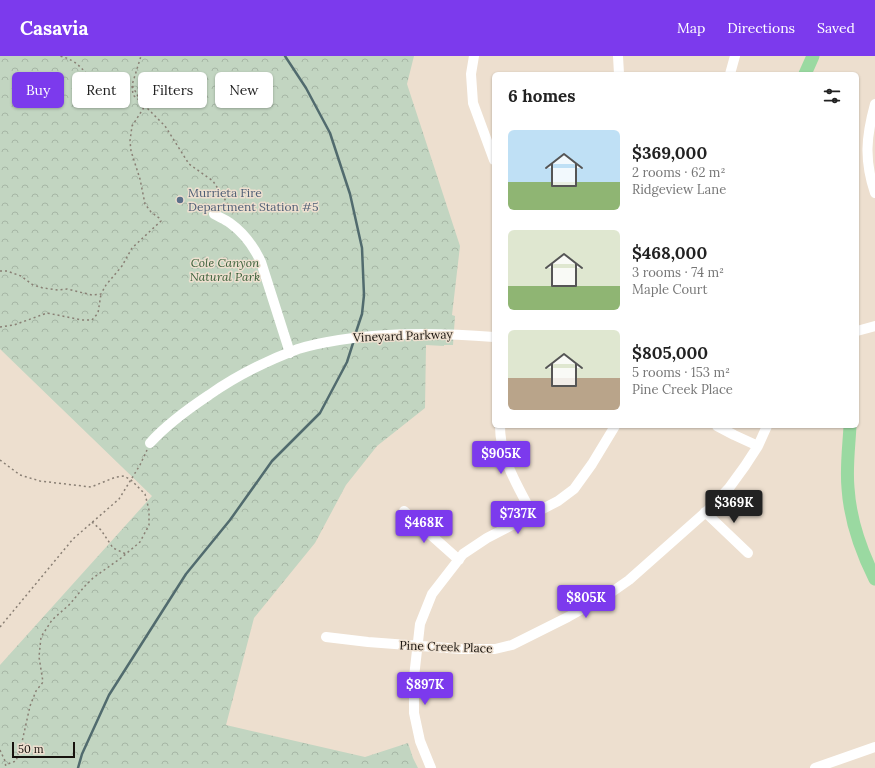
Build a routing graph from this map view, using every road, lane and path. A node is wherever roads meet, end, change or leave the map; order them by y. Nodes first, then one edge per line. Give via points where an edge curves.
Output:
1 (59, 56) edge
2 (141, 56) edge
3 (474, 56) edge
4 (618, 56) edge
5 (735, 56) edge
6 (813, 56) edge
7 (619, 72) edge
8 (731, 72) edge
9 (806, 72) edge
10 (132, 85) junction
11 (138, 100) edge
12 (875, 104) edge
13 (144, 108) edge
14 (146, 108) edge
15 (492, 153) edge
16 (875, 193) edge
17 (214, 214) dead end
18 (238, 219) dead end
19 (0, 271) edge
20 (101, 294) junction
21 (875, 326) edge
22 (0, 327) edge
23 (859, 330) edge
24 (492, 337) edge
25 (290, 353) junction
26 (500, 428) edge
27 (614, 428) edge
28 (721, 428) edge
29 (766, 428) edge
30 (850, 428) edge
31 (150, 443) joint
32 (758, 446) junction
33 (0, 460) edge
34 (130, 480) junction
35 (404, 511) dead end
36 (705, 512) junction
37 (533, 515) junction
38 (92, 522) junction
39 (748, 553) dead end
40 (126, 554) junction
41 (459, 560) junction
42 (875, 579) edge
43 (0, 627) edge
44 (326, 637) dead end
45 (417, 646) junction
46 (875, 747) edge
47 (0, 750) edge
48 (5, 767) edge
49 (431, 768) edge
50 (815, 768) edge

1 - 10 path via 67,57 78,64 97,86 118,82
2 - 10 path
3 - 15 street via 473,103
4 - 7 street
5 - 8 street
6 - 9 main road
10 - 11 path via 133,95
12 - 16 street via 868,131 868,162
13 - 20 path via 132,126 131,150 145,204 161,221 132,248
14 - 18 path via 165,126 189,164 213,181
17 - 25 street via 230,223 255,249
19 - 20 path via 21,276 33,285 43,288
20 - 22 path via 98,313 92,320 47,313 14,326
21 - 23 street
24 - 25 street, Vineyard Parkway via 458,334 372,336 327,342
25 - 31 street, Vineyard Parkway via 261,364 225,384 187,409
26 - 37 street via 505,457
27 - 37 street via 574,489
28 - 32 street
29 - 32 street, Pine Creek Place
30 - 42 main road via 847,486 850,505 864,556
31 - 34 path
32 - 36 street, Pine Creek Place via 729,488
33 - 34 path via 20,476 40,481 91,487 116,477 124,476
34 - 38 path via 119,499
34 - 40 path via 145,494 149,525 140,542
35 - 41 street
36 - 39 street
36 - 45 street, Pine Creek Place via 629,580 609,594 568,618 512,645 495,649
37 - 41 street via 487,538 463,554
38 - 40 path via 113,548
38 - 43 path via 73,539
40 - 48 path via 84,587 52,620 42,637 39,657 43,682 30,706 16,762
41 - 45 street via 432,594 420,624
44 - 45 street, Pine Creek Place
45 - 49 street via 414,712 420,741
46 - 50 street
47 - 48 path

